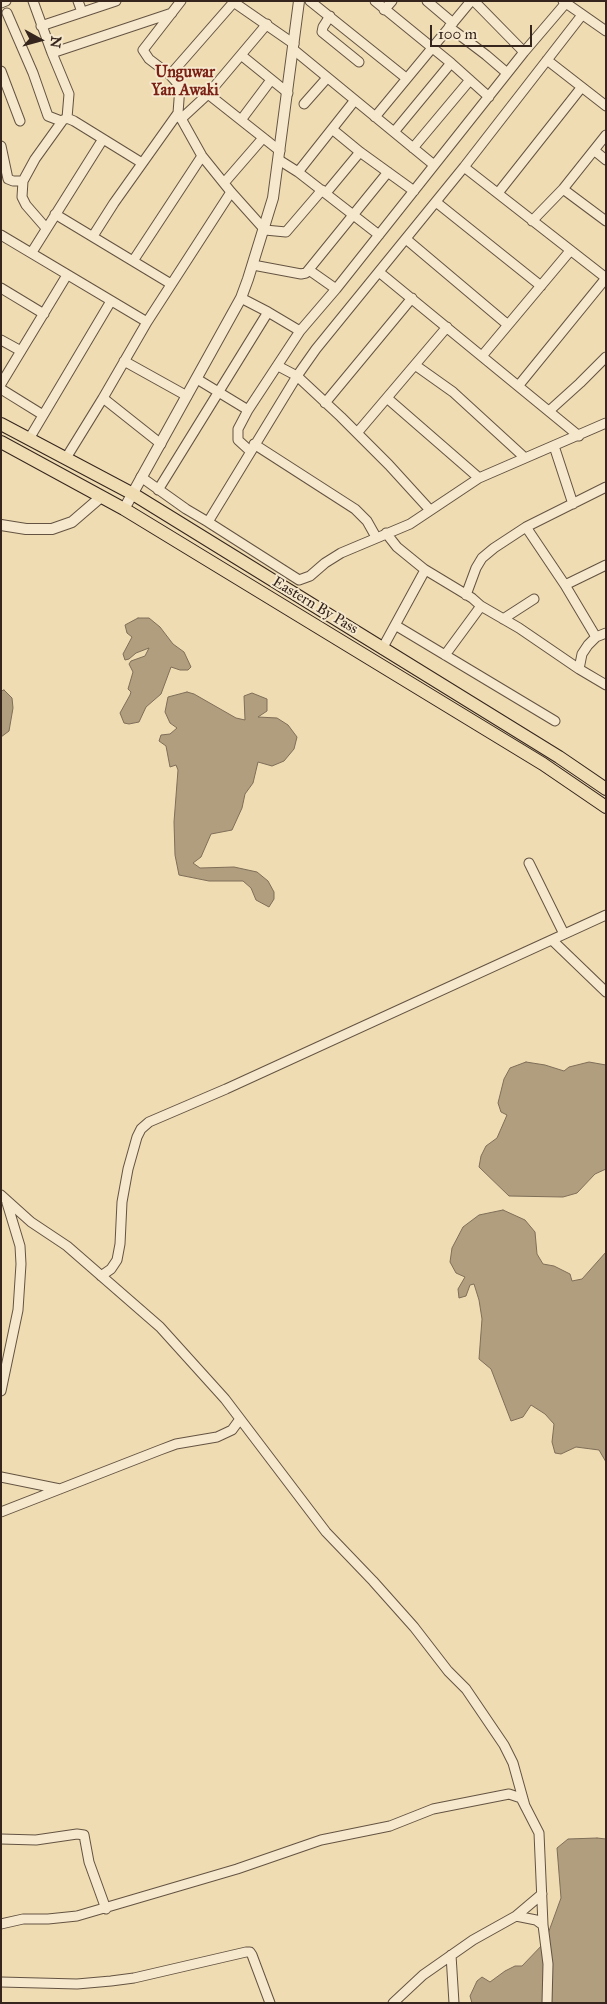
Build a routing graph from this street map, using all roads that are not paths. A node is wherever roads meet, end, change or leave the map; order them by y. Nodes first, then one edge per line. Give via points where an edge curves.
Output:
1 (6, 1) edge
2 (33, 1) edge
3 (78, 1) edge
4 (116, 1) edge
5 (181, 1) edge
6 (300, 1) edge
7 (375, 1) edge
8 (392, 1) edge
9 (427, 1) edge
10 (472, 1) edge
11 (233, 2) edge
12 (314, 2) edge
13 (564, 2) edge
14 (1, 3) edge
15 (384, 10) junction
16 (82, 12) junction
17 (7, 13) dead end
18 (172, 13) junction
19 (582, 15) junction
20 (330, 16) junction
21 (267, 24) junction
22 (451, 25) junction
23 (41, 26) junction
24 (606, 31) edge
25 (294, 47) junction
26 (431, 48) junction
27 (524, 52) junction
28 (52, 53) junction
29 (241, 55) junction
30 (547, 60) junction
31 (359, 62) dead end
32 (451, 63) junction
33 (1, 71) edge
34 (507, 74) junction
35 (170, 75) junction
36 (328, 78) junction
37 (406, 78) junction
38 (271, 80) junction
39 (470, 80) junction
40 (581, 88) junction
41 (288, 93) junction
42 (208, 94) junction
43 (489, 96) junction
44 (355, 100) junction
45 (304, 104) dead end
46 (606, 106) edge
47 (179, 116) junction
48 (375, 117) junction
49 (64, 120) junction
50 (241, 120) junction
51 (20, 121) dead end
52 (332, 130) junction
53 (394, 132) junction
54 (606, 135) edge
55 (263, 138) junction
56 (103, 139) junction
57 (1, 146) edge
58 (413, 148) junction
59 (595, 151) junction
60 (360, 152) junction
61 (280, 155) junction
62 (202, 156) junction
63 (606, 160) edge
64 (142, 163) junction
65 (434, 165) junction
66 (464, 168) junction
67 (298, 172) junction
68 (388, 172) junction
69 (23, 181) junction
70 (224, 183) junction
71 (563, 188) junction
72 (414, 191) junction
73 (231, 192) junction
74 (324, 192) junction
75 (498, 194) junction
76 (436, 202) junction
77 (55, 214) junction
78 (353, 215) junction
79 (532, 221) junction
80 (606, 221) edge
81 (46, 228) junction
82 (264, 230) junction
83 (1, 235) edge
84 (379, 235) junction
85 (93, 236) junction
86 (406, 239) junction
87 (570, 251) junction
88 (32, 252) junction
89 (133, 261) junction
90 (253, 265) junction
91 (309, 270) junction
92 (379, 272) junction
93 (67, 275) junction
94 (606, 278) edge
95 (171, 284) junction
96 (541, 286) junction
97 (1, 288) edge
98 (336, 289) junction
99 (241, 298) junction
100 (412, 298) junction
101 (112, 301) junction
102 (268, 312) junction
103 (44, 314) junction
104 (147, 322) junction
105 (508, 325) junction
106 (447, 327) junction
107 (300, 331) junction
108 (1, 340) edge
109 (21, 351) junction
110 (482, 356) junction
111 (606, 357) edge
112 (124, 361) junction
113 (415, 365) junction
114 (278, 366) junction
115 (297, 376) junction
116 (197, 379) junction
117 (1, 384) edge
118 (519, 385) junction
119 (1, 389) edge
120 (218, 391) junction
121 (187, 396) junction
122 (103, 398) junction
123 (387, 398) junction
124 (326, 402) junction
125 (248, 410) junction
126 (549, 411) junction
127 (43, 415) junction
128 (606, 423) edge
129 (1, 424) edge
130 (358, 433) junction
131 (579, 436) junction
132 (29, 439) junction
133 (1, 442) edge
134 (160, 444) junction
135 (554, 446) junction
136 (252, 448) junction
137 (524, 457) junction
138 (66, 458) junction
139 (141, 477) junction
140 (479, 478) junction
141 (606, 487) edge
142 (158, 490) junction
143 (132, 494) junction
144 (101, 497) junction
145 (573, 504) junction
146 (124, 509) junction
147 (430, 510) junction
148 (208, 522) junction
149 (1, 525) edge
150 (526, 527) junction
151 (386, 533) junction
152 (376, 537) junction
153 (606, 565) edge
154 (424, 569) junction
155 (565, 585) junction
156 (466, 595) junction
157 (534, 599) dead end
158 (481, 606) junction
159 (504, 619) junction
160 (395, 625) junction
161 (606, 633) edge
162 (596, 637) junction
163 (382, 649) junction
164 (445, 655) junction
165 (579, 668) junction
166 (606, 684) edge
167 (555, 721) dead end
168 (606, 789) edge
169 (606, 807) edge
170 (529, 863) dead end
171 (606, 915) edge
172 (564, 934) junction
173 (552, 940) junction
174 (606, 992) edge
175 (4, 1198) edge
176 (101, 1276) junction
177 (5, 1363) edge
178 (1, 1391) edge
179 (240, 1419) junction
180 (1, 1477) edge
181 (60, 1489) junction
182 (1, 1512) edge
183 (525, 1806) junction
184 (1, 1840) edge
185 (542, 1894) junction
186 (106, 1909) junction
187 (516, 1916) junction
188 (1, 1924) edge
189 (543, 1925) junction
190 (451, 1955) junction
191 (1, 1982) edge
192 (270, 2003) edge
193 (393, 2003) edge
194 (454, 2003) edge
195 (547, 2003) edge

1 - 14 street
2 - 23 street
3 - 16 street
4 - 16 street
5 - 18 street
6 - 25 street
7 - 15 street
8 - 15 street
9 - 22 street
10 - 22 street
10 - 27 street
11 - 21 street
11 - 35 street
12 - 20 street
13 - 19 street
13 - 27 street
15 - 26 street
16 - 23 street
17 - 49 street via 48,116
18 - 28 street
18 - 35 street via 143,50 149,59
19 - 24 street
19 - 30 street
20 - 31 street via 322,32
20 - 37 street
21 - 25 street
21 - 29 street
22 - 26 street
22 - 34 street
23 - 28 street
25 - 36 street
25 - 41 street
26 - 32 street
26 - 37 street
27 - 34 street
28 - 49 street via 68,94
29 - 38 street
29 - 42 street
30 - 40 street
30 - 66 street
32 - 39 street
32 - 53 street
33 - 51 street
34 - 43 street
35 - 47 street via 181,88
36 - 44 street
36 - 45 street
37 - 48 street
38 - 41 street
38 - 50 street
39 - 43 street
39 - 58 street
40 - 46 street
40 - 75 street
41 - 61 street
42 - 47 street
42 - 50 street
43 - 65 street
44 - 48 street
44 - 52 street
47 - 62 street
47 - 64 street
48 - 53 street
49 - 56 street
49 - 69 street
50 - 55 street
52 - 60 street
52 - 67 street
53 - 58 street
54 - 59 street
55 - 61 street
55 - 70 street
56 - 64 street
56 - 77 street
57 - 69 street via 8,178
58 - 65 street
59 - 63 street
59 - 71 street
60 - 68 street
60 - 74 street
61 - 67 street
61 - 82 street
62 - 70 street
62 - 89 street
64 - 85 street
65 - 72 street
66 - 75 street
66 - 76 street
67 - 74 street
68 - 72 street
68 - 78 street
69 - 81 street via 22,197
70 - 73 street
71 - 79 street
71 - 80 street
72 - 84 street
73 - 82 street
73 - 95 street
74 - 78 street
74 - 82 street via 286,232
75 - 79 street
76 - 86 street
76 - 96 street
77 - 81 street
77 - 85 street
78 - 84 street
78 - 91 street
79 - 87 street
81 - 88 street
82 - 90 street
83 - 88 street
84 - 98 street
85 - 89 street
86 - 92 street
86 - 105 street
87 - 94 street
87 - 96 street
88 - 93 street
89 - 95 street
90 - 91 street via 301,274
90 - 99 street
91 - 98 street
92 - 100 street
92 - 115 street
93 - 101 street
93 - 103 street
94 - 118 street
95 - 104 street
96 - 105 street
97 - 103 street
98 - 107 street
99 - 102 street
99 - 116 street
100 - 106 street
100 - 124 street
101 - 104 street
101 - 127 street
102 - 107 street
102 - 120 street
103 - 109 street
104 - 112 street
105 - 110 street
106 - 110 street
106 - 113 street
107 - 114 street
108 - 109 street
109 - 117 street
110 - 118 street
111 - 126 street
112 - 121 street
112 - 122 street
113 - 123 street
113 - 137 street via 453,392
114 - 115 street
114 - 125 street
115 - 124 street
115 - 136 street
116 - 120 street
116 - 121 street
118 - 126 street
119 - 127 street
120 - 125 street
120 - 142 street
121 - 134 street
122 - 134 street
122 - 138 street
123 - 130 street
123 - 140 street
124 - 130 street
125 - 136 street via 237,437
126 - 131 street
127 - 132 street
128 - 131 street
129 - 132 main road, Eastern By Pass
130 - 147 street
131 - 135 street
132 - 138 main road, Eastern By Pass
133 - 144 main road, Eastern By Pass
134 - 139 street
135 - 137 street
135 - 145 street
136 - 148 street
136 - 152 street via 355,508
137 - 140 street
138 - 143 main road, Eastern By Pass
139 - 142 street
139 - 143 street
140 - 147 street
141 - 145 street
142 - 148 street
143 - 146 street
143 - 163 main road, Eastern By Pass
144 - 146 main road, Eastern By Pass
144 - 149 street via 72,522 52,529
145 - 150 street
146 - 169 main road, Eastern By Pass via 543,764
147 - 151 street via 410,524
148 - 152 street via 299,580 310,576 341,553
150 - 155 street
150 - 156 street via 482,558
151 - 152 street
151 - 154 street via 397,547
153 - 155 street
154 - 156 street
154 - 160 street
155 - 162 street
156 - 158 street
157 - 159 street
158 - 159 street
158 - 164 street
159 - 165 street
160 - 163 street
160 - 164 street
161 - 162 street
162 - 165 street via 582,654
163 - 168 main road, Eastern By Pass
164 - 167 street
165 - 166 street
170 - 172 street
171 - 172 street
172 - 173 street
173 - 174 street
173 - 176 street via 149,1122 137,1137 128,1169 117,1260
175 - 176 street
175 - 177 street via 20,1246 22,1264 18,1310
176 - 179 street via 160,1327
177 - 178 street
179 - 181 street via 232,1430 217,1437 168,1447
179 - 183 street via 326,1532 374,1581 466,1689 507,1751
180 - 181 street
181 - 182 street
183 - 185 street via 538,1833
183 - 186 street via 521,1798 509,1794 433,1809 390,1826 320,1840
184 - 186 street via 84,1835 89,1862
185 - 187 street
185 - 189 street
186 - 188 street via 68,1918 23,1919
187 - 189 street via 531,1918
187 - 190 street
189 - 195 street via 548,1964
190 - 193 street via 413,1982
190 - 194 street
191 - 192 street via 77,1984 111,1981 250,1952

